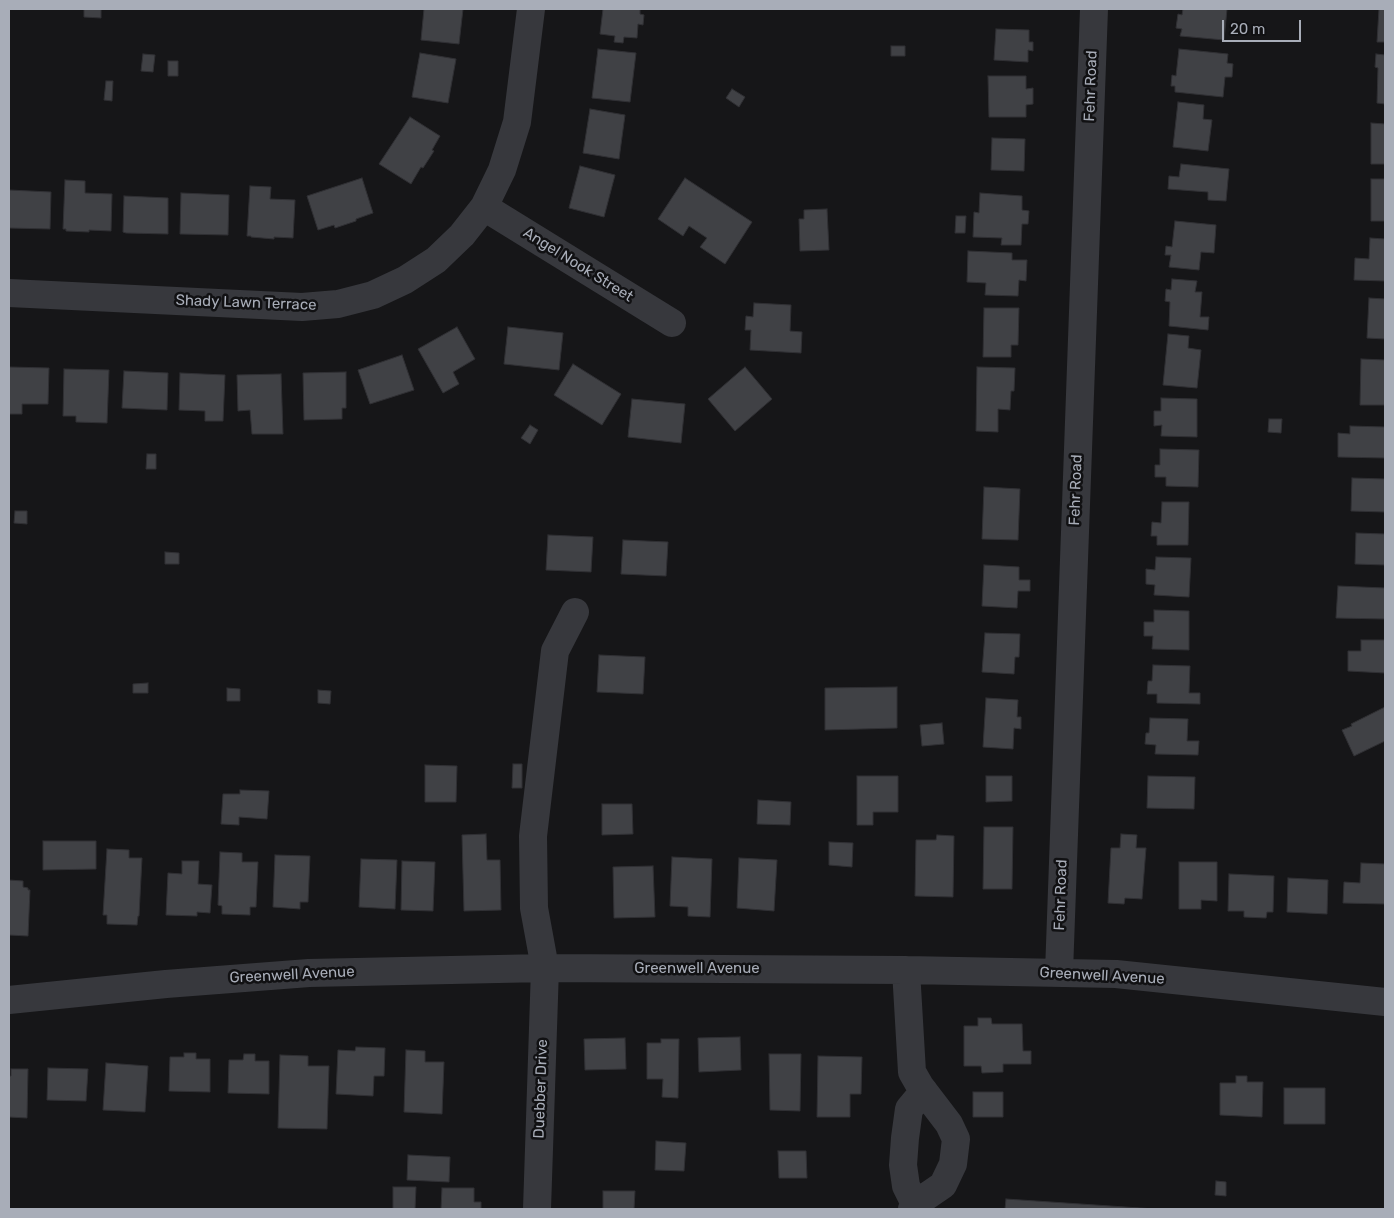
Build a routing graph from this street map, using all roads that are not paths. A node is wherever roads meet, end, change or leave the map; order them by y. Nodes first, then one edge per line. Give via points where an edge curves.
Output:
1 (531, 9) edge
2 (1094, 9) edge
3 (484, 207) junction
4 (9, 293) edge
5 (672, 323) dead end
6 (575, 612) dead end
7 (545, 968) junction
8 (906, 970) junction
9 (1059, 972) junction
10 (9, 1000) edge
11 (1385, 1002) edge
12 (924, 1091) junction
13 (914, 1208) edge
14 (537, 1209) edge

1 - 3 street, Shady Lawn Terrace via 517,122 502,170
2 - 9 street, Fehr Road
3 - 4 street, Shady Lawn Terrace via 436,260 373,295 338,304 302,307
3 - 5 street, Angel Nook Street
6 - 7 street, Duebber Drive via 555,651 533,836 534,908
7 - 8 street, Greenwell Avenue
7 - 10 street, Greenwell Avenue via 310,973
7 - 14 street, Duebber Drive
8 - 9 street, Greenwell Avenue
8 - 12 street via 912,1072
9 - 11 street, Greenwell Avenue via 1116,974
12 - 13 street via 909,1109 905,1138 903,1165
12 - 13 street via 950,1124 956,1139 953,1164 942,1185

